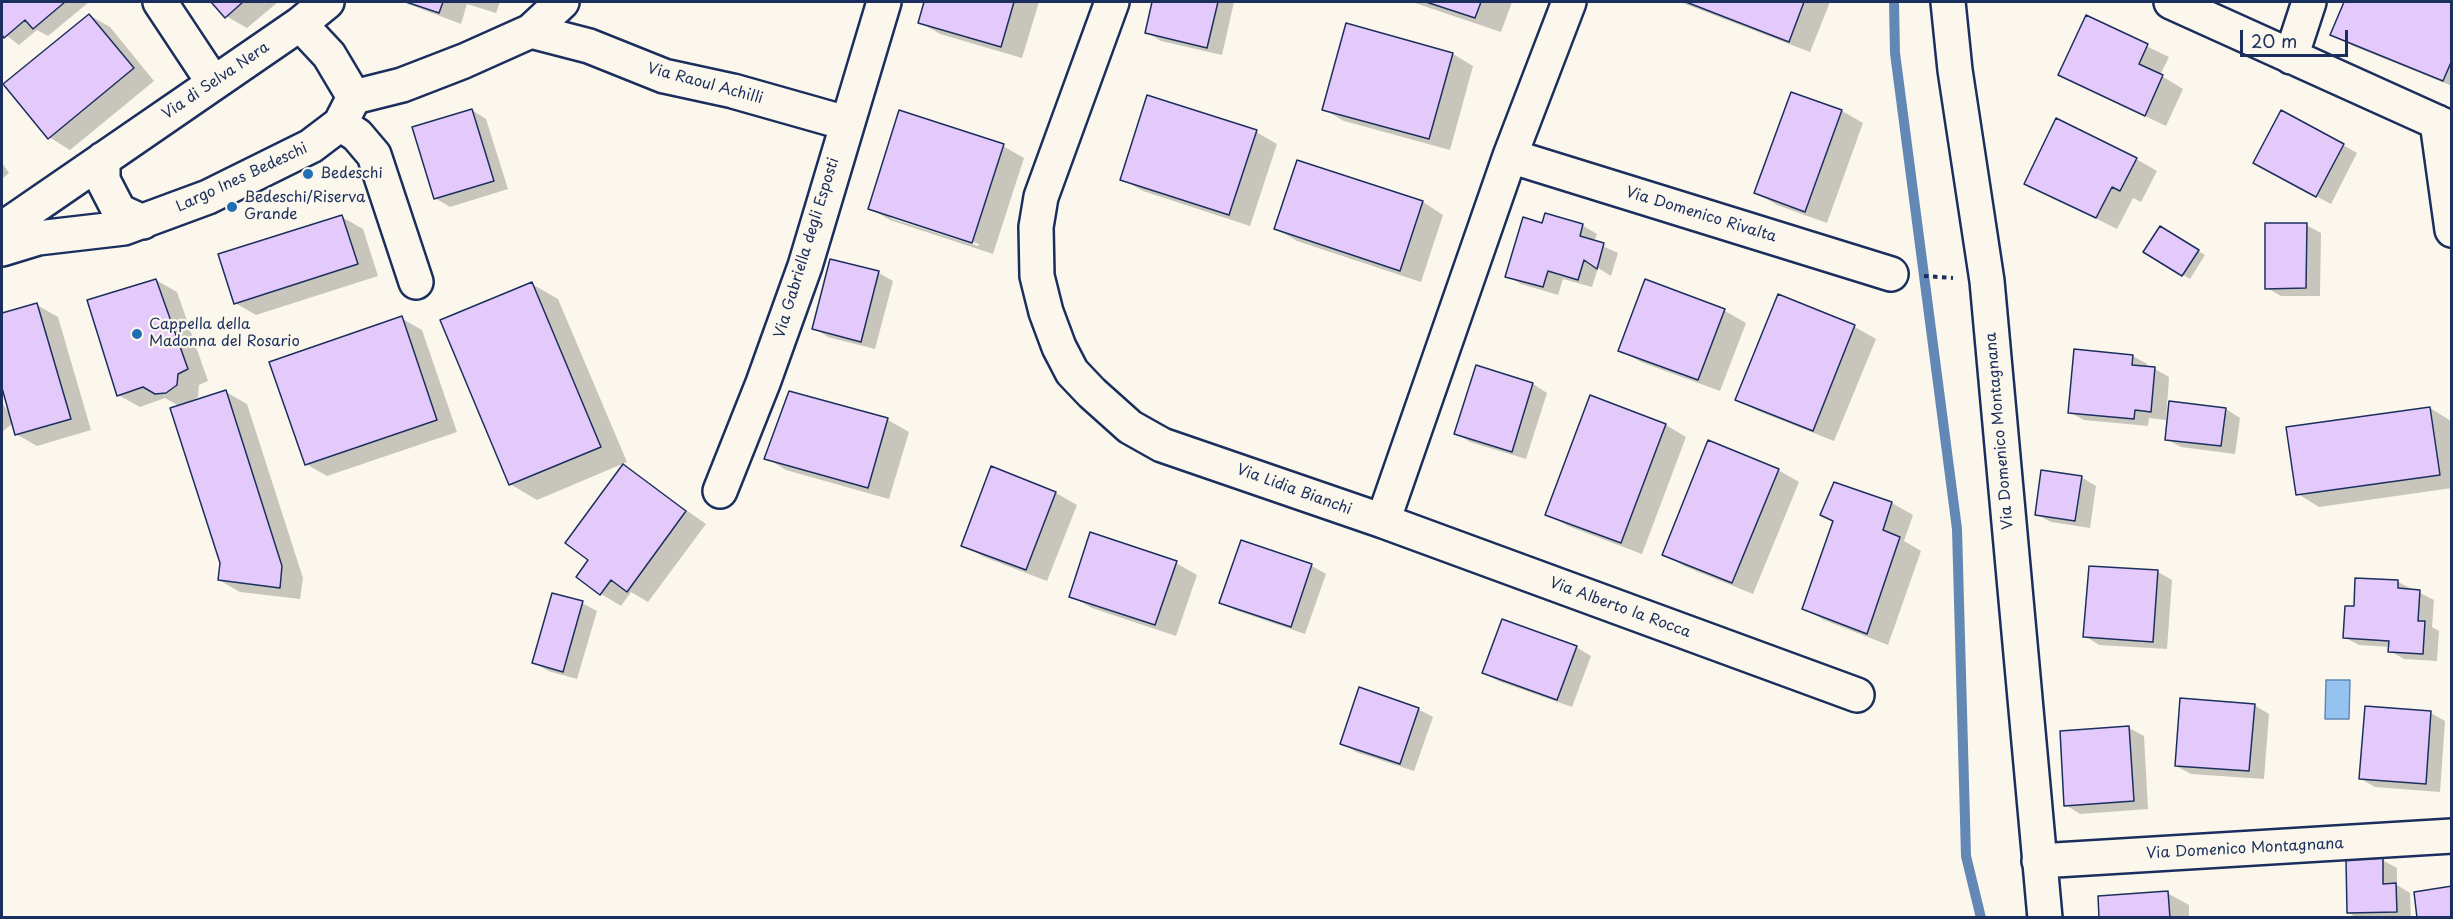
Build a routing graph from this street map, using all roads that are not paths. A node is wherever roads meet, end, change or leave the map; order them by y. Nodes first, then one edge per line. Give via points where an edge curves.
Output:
1 (159, 2) edge
2 (327, 2) edge
3 (562, 2) edge
4 (884, 2) edge
5 (1112, 2) edge
6 (1569, 2) edge
7 (1948, 2) edge
8 (2171, 2) edge
9 (2309, 2) edge
10 (300, 24) junction
11 (531, 31) junction
12 (2292, 57) junction
13 (213, 82) junction
14 (347, 111) junction
15 (846, 123) junction
16 (2444, 126) edge
17 (1510, 156) junction
18 (103, 159) junction
19 (143, 222) junction
20 (2, 229) edge
21 (2451, 230) edge
22 (2, 249) edge
23 (1892, 274) road end
24 (416, 282) dead end
25 (720, 491) dead end
26 (1383, 522) junction
27 (1857, 695) dead end
28 (2451, 836) edge
29 (2039, 861) junction
30 (2045, 918) edge

1 - 13 street
2 - 10 street, Via di Selva Nera
3 - 11 street
4 - 15 street, Via Gabriella degli Esposti
5 - 26 street, Via Lidia Bianchi via 1041,197 1036,227 1037,276 1046,312 1072,372 1130,427 1162,445
6 - 17 street
7 - 29 street, Via Domenico Montagnana via 1953,60 1987,281
8 - 12 street
9 - 12 street
10 - 13 street, Via di Selva Nera
10 - 14 street via 329,55
11 - 14 street
11 - 15 street, Via Raoul Achilli via 589,46 664,76
12 - 16 street
13 - 18 street, Via di Selva Nera
14 - 19 street, Largo Ines Bedeschi via 311,146
14 - 24 street via 357,135 374,155
15 - 25 street, Via Gabriella degli Esposti via 785,326
16 - 21 street
17 - 23 street, Via Domenico Rivalta
17 - 26 street
18 - 19 street via 103,180 118,211
18 - 20 street, Via di Selva Nera
19 - 22 street, Largo Ines Bedeschi via 124,228 38,238
26 - 27 street, Via Alberto la Rocca
28 - 29 street, Via Domenico Montagnana
29 - 30 street, Via Domenico Montagnana

